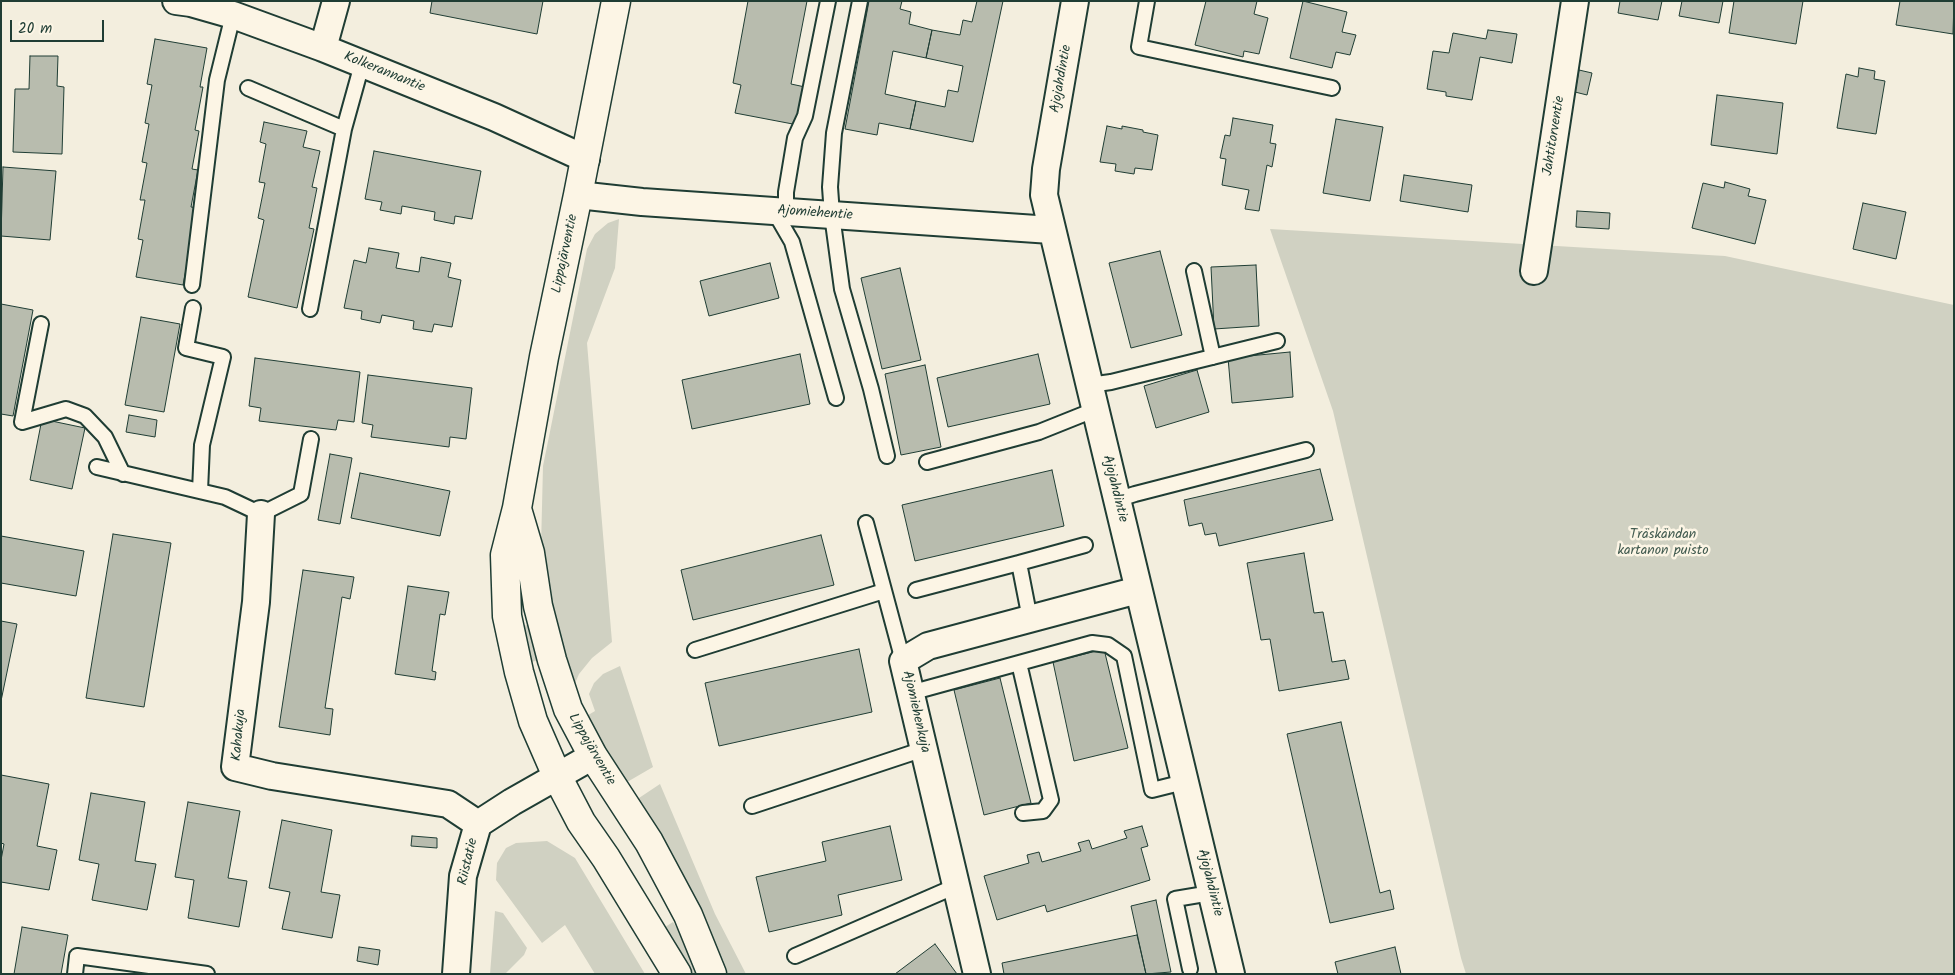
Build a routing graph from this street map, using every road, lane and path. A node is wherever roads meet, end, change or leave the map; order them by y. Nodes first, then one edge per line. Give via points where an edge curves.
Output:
1 (176, 1) edge
2 (336, 1) edge
3 (616, 1) edge
4 (828, 1) edge
5 (860, 1) edge
6 (1075, 1) edge
7 (1147, 1) edge
8 (1575, 1) edge
9 (233, 16) junction
10 (323, 48) junction
11 (362, 64) junction
12 (248, 88) dead end
13 (1332, 88) dead end
14 (344, 129) junction
15 (586, 159) junction
16 (578, 195) junction
17 (780, 211) junction
18 (832, 215) junction
19 (1051, 230) junction
20 (1194, 271) dead end
21 (1534, 271) dead end
22 (192, 285) dead end
23 (193, 308) dead end
24 (310, 309) dead end
25 (41, 324) dead end
26 (1277, 342) dead end
27 (1213, 357) junction
28 (1089, 385) junction
29 (836, 398) dead end
30 (1094, 410) junction
31 (311, 439) dead end
32 (1306, 450) dead end
33 (887, 456) dead end
34 (927, 462) dead end
35 (97, 467) dead end
36 (124, 474) junction
37 (200, 492) junction
38 (1116, 500) junction
39 (517, 508) junction
40 (260, 514) junction
41 (866, 523) dead end
42 (1085, 545) dead end
43 (1019, 563) junction
44 (916, 590) dead end
45 (1138, 590) junction
46 (884, 591) junction
47 (1030, 619) junction
48 (695, 650) dead end
49 (903, 661) junction
50 (1019, 662) junction
51 (910, 693) junction
52 (924, 749) junction
53 (593, 756) junction
54 (557, 776) junction
55 (1184, 782) junction
56 (752, 806) dead end
57 (1023, 813) dead end
58 (478, 824) junction
59 (956, 886) junction
60 (1211, 893) junction
61 (795, 956) dead end
62 (1190, 968) dead end
63 (75, 974) edge
64 (207, 974) edge
65 (456, 974) edge
66 (678, 974) edge
67 (712, 974) edge
68 (977, 974) edge
69 (1231, 974) edge

1 - 9 street, Kolkerannantie
2 - 10 street
3 - 15 main road, Lippajärventie
4 - 17 lane via 805,116 795,138
5 - 18 lane via 834,133 830,187
6 - 19 street, Ajojahdintie via 1046,169 1044,195
7 - 13 lane via 1139,47
8 - 21 street, Jahtitorventie
9 - 10 street, Kolkerannantie
9 - 22 lane via 217,80
10 - 11 street, Kolkerannantie
11 - 14 lane
11 - 15 street, Kolkerannantie via 494,117
12 - 14 lane
14 - 24 lane
15 - 16 main road, Lippajärventie
16 - 17 street, Ajomiehentie
16 - 39 main road, Lippajärventie
17 - 18 street, Ajomiehentie
17 - 29 lane via 792,242
18 - 19 street, Ajomiehentie
18 - 33 lane via 842,289
19 - 28 street, Ajojahdintie
20 - 27 lane
23 - 37 lane via 186,348 223,357 202,445
25 - 36 lane via 22,422 66,409 85,416 105,437
26 - 27 lane
27 - 28 lane
28 - 30 street, Ajojahdintie
30 - 34 lane via 1040,432
30 - 38 street, Ajojahdintie
31 - 40 lane via 301,494
32 - 38 lane
35 - 36 lane
36 - 37 lane
37 - 40 lane via 225,497
38 - 45 street, Ajojahdintie
39 - 53 main road, Lippajärventie via 530,552 538,606 552,660 568,709
39 - 54 main road, Lippajärventie via 505,555 507,616 533,721
40 - 58 street, Kahakuja via 256,602 235,767 272,776 448,804
41 - 46 lane
42 - 43 lane
43 - 44 lane
43 - 47 lane
45 - 47 street, Ajomiehenkuja
45 - 55 street, Ajojahdintie
46 - 48 lane
46 - 49 lane
47 - 49 street, Ajomiehenkuja via 928,646
49 - 51 street, Ajomiehenkuja
50 - 51 lane
50 - 55 lane via 1092,643 1108,644 1124,656 1152,790
50 - 57 lane via 1051,800 1043,811
51 - 52 street, Ajomiehenkuja
52 - 56 lane
52 - 59 street, Ajomiehenkuja
53 - 54 street, Riistatie
53 - 67 main road, Lippajärventie via 649,842 688,915
54 - 58 street, Riistatie
54 - 66 main road, Lippajärventie via 581,822
55 - 60 street, Ajojahdintie
58 - 65 street, Riistatie via 463,876
59 - 61 lane
59 - 68 street, Ajomiehenkuja
60 - 62 lane via 1174,900
60 - 69 street, Ajojahdintie
63 - 64 lane via 77,956

